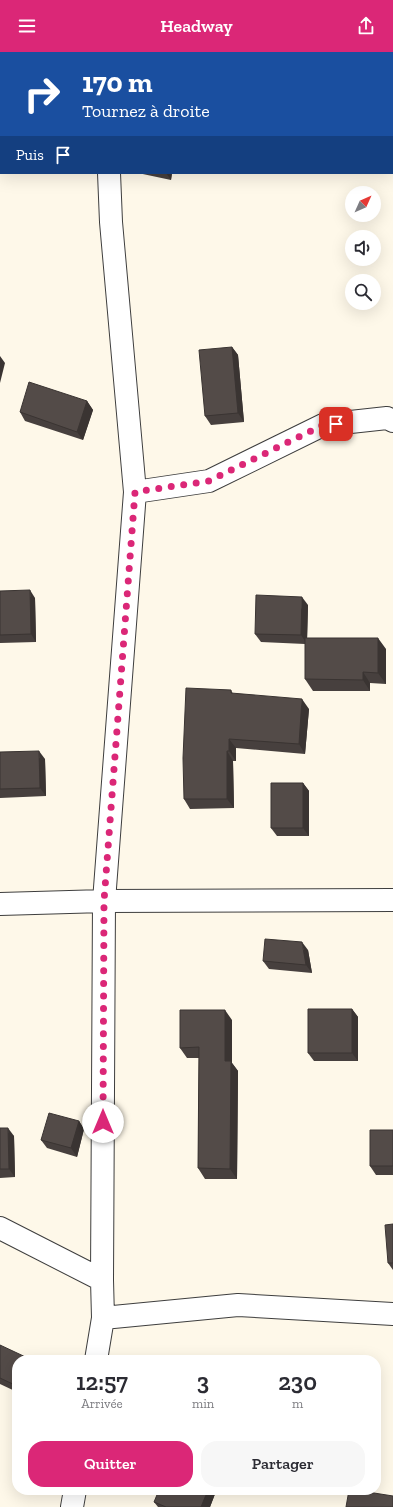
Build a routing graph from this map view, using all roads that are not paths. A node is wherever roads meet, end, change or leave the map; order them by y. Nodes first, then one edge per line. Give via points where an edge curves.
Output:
1 (109, 174) edge
2 (393, 420) edge
3 (135, 492) junction
4 (393, 900) edge
5 (104, 901) junction
6 (0, 904) edge
7 (0, 1228) edge
8 (102, 1280) junction
9 (393, 1314) edge
10 (103, 1318) junction
11 (97, 1355) edge
12 (74, 1495) edge
13 (72, 1507) edge

1 - 3 street
2 - 3 street via 387,418 323,425 209,481
3 - 5 street
4 - 5 street
5 - 6 street
5 - 8 street
7 - 8 street
8 - 10 street
9 - 10 street via 238,1305
10 - 11 street
12 - 13 street

